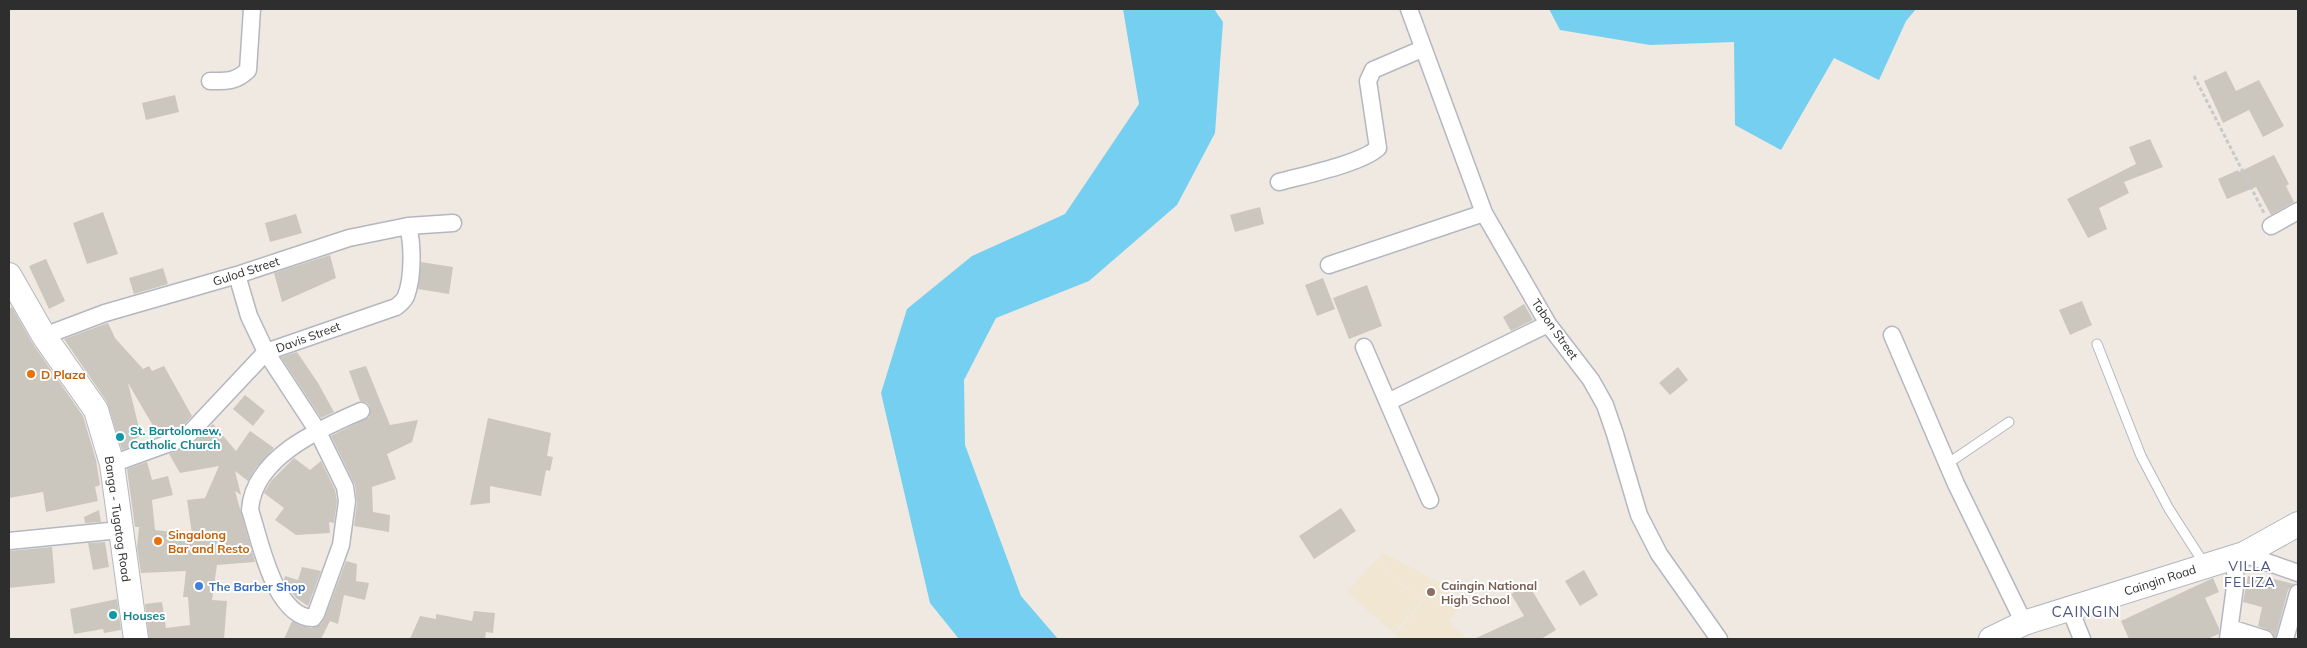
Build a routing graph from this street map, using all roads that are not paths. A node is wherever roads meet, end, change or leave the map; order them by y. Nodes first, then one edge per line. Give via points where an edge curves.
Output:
1 (252, 9) edge
2 (1409, 9) edge
3 (1422, 49) junction
4 (210, 81) dead end
5 (1279, 182) dead end
6 (2298, 210) edge
7 (1484, 213) junction
8 (453, 223) dead end
9 (408, 226) junction
10 (2271, 226) road end
11 (1329, 265) dead end
12 (9, 275) edge
13 (236, 275) junction
14 (1548, 324) junction
15 (1892, 335) dead end
16 (44, 336) junction
17 (2097, 344) dead end
18 (1364, 347) dead end
19 (266, 352) junction
20 (1388, 402) junction
21 (361, 411) dead end
22 (2008, 422) dead end
23 (317, 430) junction
24 (112, 464) junction
25 (1947, 464) junction
26 (1430, 500) dead end
27 (2298, 524) edge
28 (120, 530) junction
29 (9, 541) edge
30 (2239, 556) junction
31 (2205, 565) junction
32 (2298, 573) edge
33 (2298, 593) edge
34 (2070, 609) junction
35 (2024, 623) junction
36 (2229, 634) edge
37 (136, 639) edge
38 (1719, 639) edge
39 (1991, 639) edge
40 (2082, 639) edge
41 (2265, 639) edge
42 (2285, 639) edge

1 - 4 street via 248,70 240,78 230,81
2 - 3 street, Tabon Street
3 - 5 street via 1373,70 1368,81 1378,148 1372,154
3 - 7 street, Tabon Street
6 - 10 street
7 - 11 street
7 - 14 street, Tabon Street
8 - 9 street, Gulod Street
9 - 13 street, Gulod Street via 349,238
9 - 19 street, Davis Street via 412,255 404,301 396,307
12 - 16 street, Banga - Tugatog Road
13 - 16 street, Gulod Street via 105,313
13 - 19 street via 249,316
14 - 20 street
14 - 38 street, Tabon Street via 1591,380 1605,405 1639,515 1659,554
15 - 25 street
16 - 24 street, Banga - Tugatog Road via 96,410
17 - 31 lane via 2141,456 2169,509
18 - 20 street
19 - 23 street
19 - 24 street, Davis Street via 189,434
20 - 26 street
21 - 23 street
22 - 25 lane
23 - 23 street via 345,487 347,501 341,545 316,614 306,618 290,608 279,595 250,510 251,496 267,469
24 - 28 street, Banga - Tugatog Road
25 - 35 street
27 - 30 street, Caingin Road
28 - 29 street
28 - 37 street, Banga - Tugatog Road
30 - 31 street, Caingin Road
30 - 32 street
30 - 36 street
31 - 34 street, Caingin Road
33 - 42 street
34 - 35 street, Caingin Road
34 - 40 street
35 - 39 street, Caingin Road
36 - 41 street

